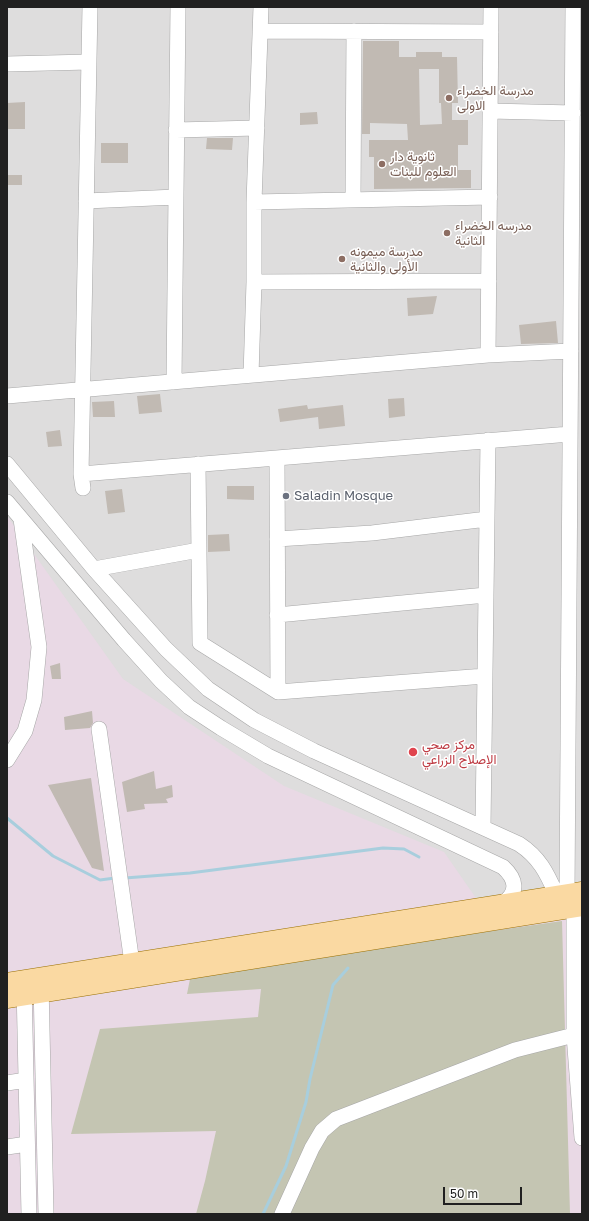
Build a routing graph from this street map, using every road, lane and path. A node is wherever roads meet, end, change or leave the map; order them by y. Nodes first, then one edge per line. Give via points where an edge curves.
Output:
1 (90, 7) edge
2 (178, 7) edge
3 (261, 7) edge
4 (491, 7) edge
5 (573, 7) edge
6 (260, 31) junction
7 (354, 31) junction
8 (578, 31) edge
9 (491, 32) junction
10 (89, 62) junction
11 (7, 64) edge
12 (576, 108) edge
13 (490, 111) junction
14 (257, 128) junction
15 (176, 130) junction
16 (577, 186) edge
17 (176, 197) junction
18 (490, 197) junction
19 (353, 200) junction
20 (86, 201) junction
21 (254, 202) junction
22 (577, 265) edge
23 (489, 281) junction
24 (254, 282) junction
25 (575, 348) edge
26 (488, 354) junction
27 (252, 375) junction
28 (174, 382) junction
29 (83, 390) junction
30 (7, 396) edge
31 (570, 434) junction
32 (488, 440) junction
33 (277, 458) junction
34 (576, 463) edge
35 (7, 464) edge
36 (198, 464) junction
37 (7, 502) edge
38 (21, 518) junction
39 (487, 519) junction
40 (277, 539) junction
41 (576, 539) edge
42 (199, 550) junction
43 (94, 569) junction
44 (486, 595) junction
45 (277, 615) junction
46 (485, 676) junction
47 (278, 692) junction
48 (99, 729) dead end
49 (7, 760) edge
50 (483, 827) junction
51 (572, 898) edge
52 (503, 903) junction
53 (132, 962) junction
54 (24, 988) edge
55 (578, 1035) edge
56 (26, 1080) junction
57 (7, 1083) edge
58 (582, 1138) edge
59 (27, 1144) junction
60 (7, 1147) edge
61 (29, 1214) edge
62 (46, 1214) edge
63 (282, 1214) edge

1 - 10 street
2 - 15 street
3 - 6 street
4 - 9 street
5 - 8 street
6 - 7 street
6 - 14 street
7 - 9 street
7 - 19 street
8 - 12 street
9 - 13 street
10 - 11 street
10 - 20 street
12 - 13 street
12 - 16 street
13 - 18 street
14 - 15 street
14 - 21 street
15 - 17 street
16 - 22 street
17 - 20 street
17 - 28 street
18 - 19 street
18 - 23 street
19 - 21 street
20 - 29 street
21 - 24 street
22 - 25 street
23 - 24 street
23 - 26 street
24 - 27 street
25 - 26 street
25 - 31 street
26 - 27 street
27 - 28 street
28 - 29 street
29 - 30 street
29 - 36 street via 82,481
31 - 32 street
31 - 34 street
32 - 33 street
32 - 39 street
33 - 36 street
33 - 40 street
34 - 41 street
35 - 43 street
36 - 42 street
37 - 38 street
38 - 49 street via 39,647 34,700 25,731
38 - 52 street via 124,640 161,681 189,706 268,756 503,867 513,879 515,887 514,893
39 - 40 street via 372,533
39 - 44 street
40 - 45 street
41 - 51 street
42 - 43 street
42 - 47 street via 200,643
43 - 50 street via 187,670 236,709 314,751
44 - 45 street
44 - 46 street
45 - 47 street
46 - 47 street
46 - 50 street
48 - 53 street
50 - 51 street via 515,842 533,854
51 - 52 main road
51 - 54 main road
51 - 55 street
52 - 53 main road
53 - 54 main road
54 - 56 street
54 - 62 street
55 - 58 street
55 - 63 street via 515,1050 336,1119 322,1130
56 - 57 street
56 - 59 street
59 - 60 street
59 - 61 street

